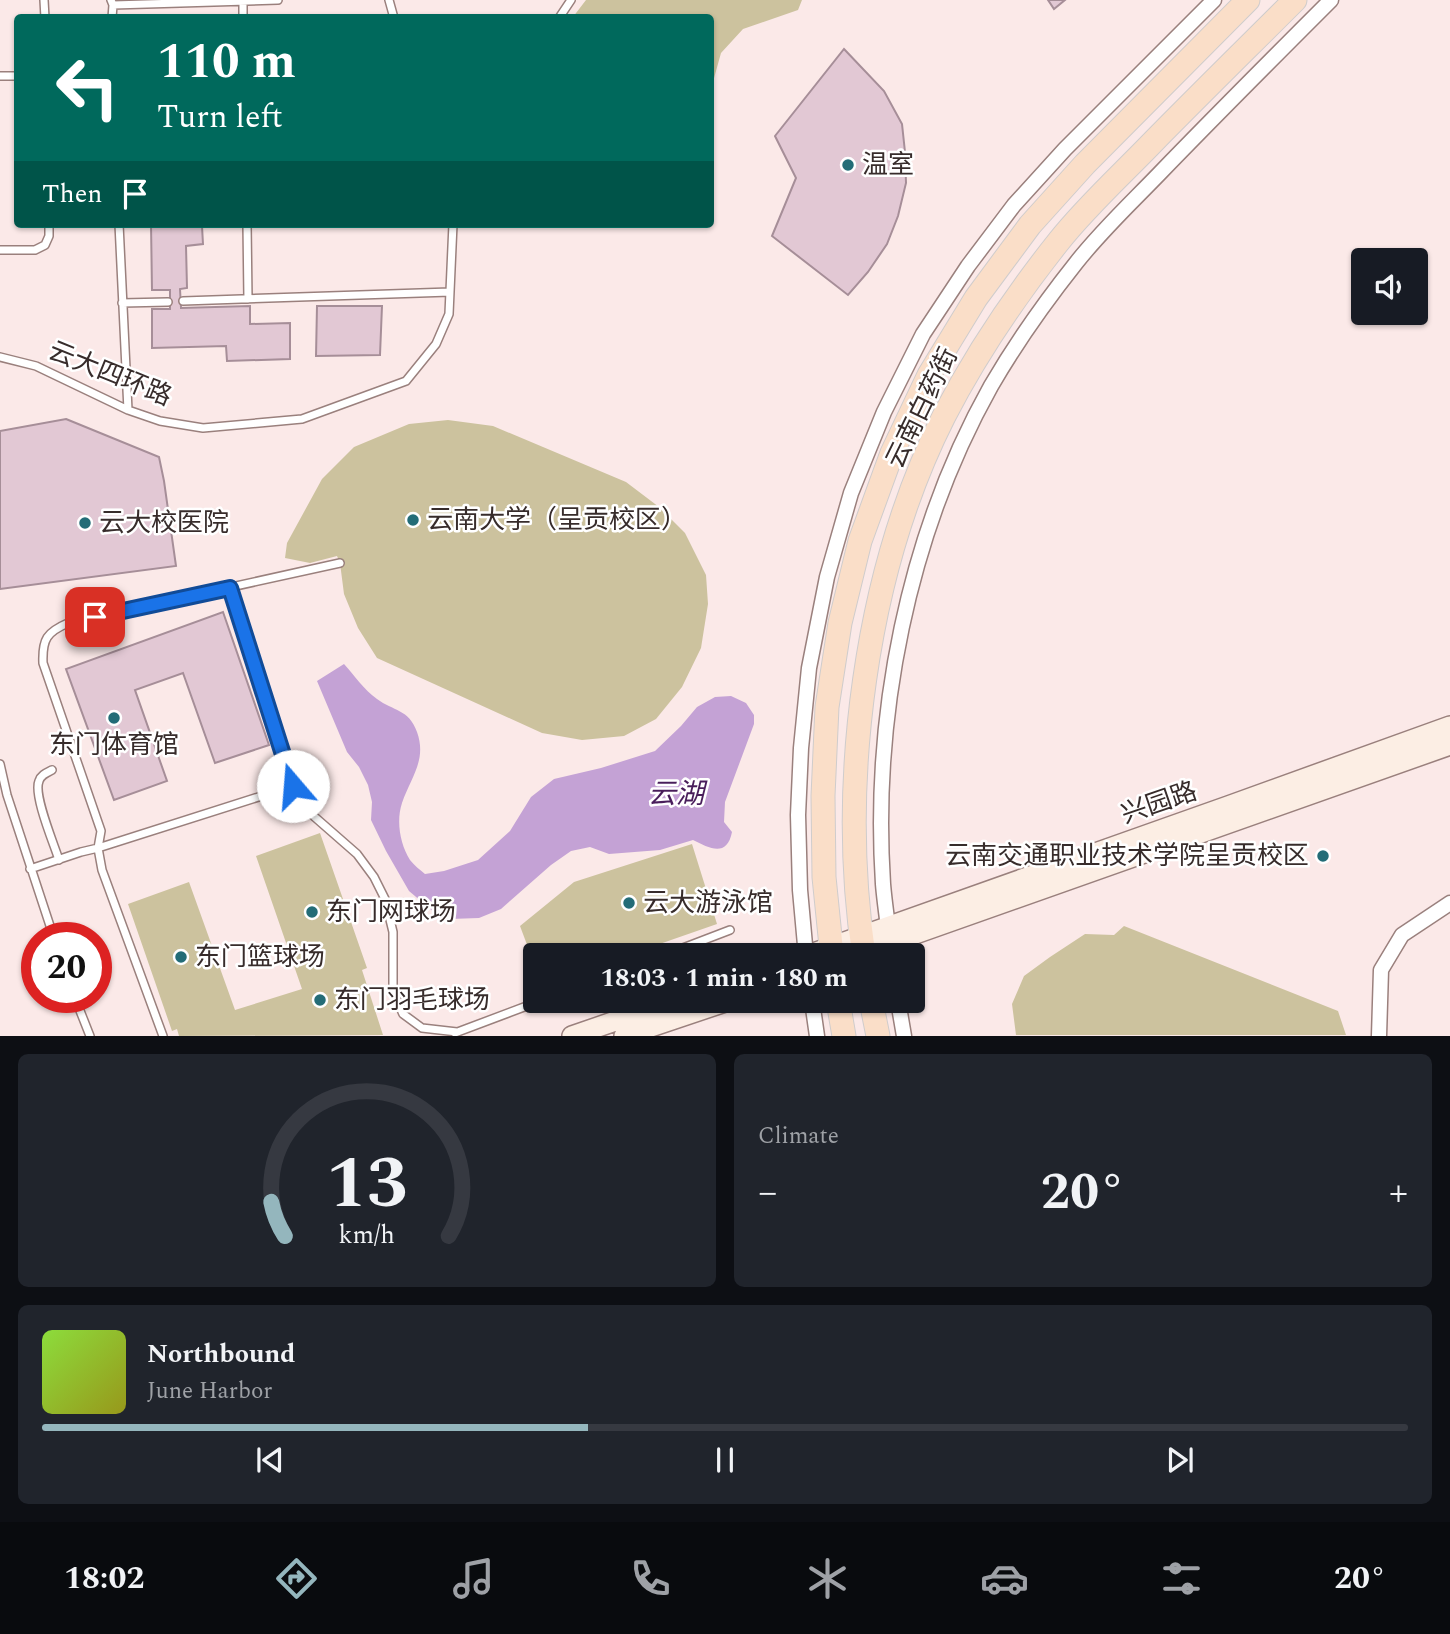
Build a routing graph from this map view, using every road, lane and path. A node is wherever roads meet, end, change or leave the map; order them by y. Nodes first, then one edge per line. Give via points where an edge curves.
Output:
1 (278, 0) edge
2 (1214, 0) edge
3 (1248, 0) edge
4 (1295, 0) edge
5 (1331, 0) edge
6 (243, 1) edge
7 (112, 2) edge
8 (49, 228) edge
9 (119, 228) edge
10 (247, 228) edge
11 (453, 228) edge
12 (0, 250) edge
13 (450, 292) junction
14 (248, 299) junction
15 (183, 301) dead end
16 (168, 302) dead end
17 (122, 303) junction
18 (0, 356) edge
19 (128, 410) junction
20 (340, 563) dead end
21 (230, 588) junction
22 (1450, 726) edge
23 (1450, 745) edge
24 (0, 764) edge
25 (52, 770) dead end
26 (293, 786) junction
27 (98, 848) junction
28 (59, 860) junction
29 (30, 869) junction
30 (1450, 903) edge
31 (48, 922) edge
32 (730, 930) dead end
33 (890, 942) edge
34 (696, 943) edge
35 (804, 943) edge
36 (830, 943) edge
37 (860, 943) edge
38 (523, 1007) edge
39 (81, 1013) edge
40 (637, 1013) edge
41 (692, 1013) edge
42 (814, 1013) edge
43 (840, 1013) edge
44 (873, 1013) edge
45 (900, 1013) edge
46 (457, 1032) junction
47 (90, 1035) edge
48 (163, 1035) edge
49 (447, 1035) edge
50 (572, 1035) edge
51 (624, 1035) edge
52 (817, 1035) edge
53 (844, 1035) edge
54 (877, 1035) edge
55 (904, 1035) edge
56 (1379, 1035) edge

1 - 6 lane
2 - 35 street via 1014,205 923,334 884,412 851,492 827,577 809,668 798,815
3 - 36 main road, 云南白药街 via 1030,225 976,298 929,374 892,453 860,541 840,623 827,707 824,877
4 - 37 main road, 云南白药街 via 1060,239 977,357 944,417 914,484 893,550 866,673 856,759
5 - 33 street via 1077,261 991,386 956,457 925,539 892,681 881,809
6 - 7 lane
8 - 12 lane via 45,245 35,250
9 - 17 lane
10 - 14 lane
11 - 13 lane, 云大四环路
13 - 14 lane
13 - 19 lane, 云大四环路 via 449,314 436,344 406,382 364,398 302,419 203,428
14 - 15 lane
16 - 17 lane
17 - 19 lane
18 - 19 lane, 云大四环路 via 36,366
20 - 21 lane
21 - 26 lane
21 - 27 lane via 68,623 46,638 43,663 101,831
22 - 33 main road, 兴园路
23 - 33 main road, 兴园路
24 - 29 lane
25 - 28 lane via 38,782 37,793
26 - 27 lane
26 - 46 lane via 309,812 356,854 385,899 393,932 393,991 403,1014 422,1028
27 - 28 lane
27 - 48 lane
28 - 29 lane
29 - 31 lane
30 - 56 street via 1402,935 1381,970
32 - 34 lane
38 - 46 lane
39 - 47 lane
40 - 50 main road
41 - 51 main road
42 - 52 street
43 - 53 main road
44 - 54 main road
45 - 55 street
46 - 49 lane

